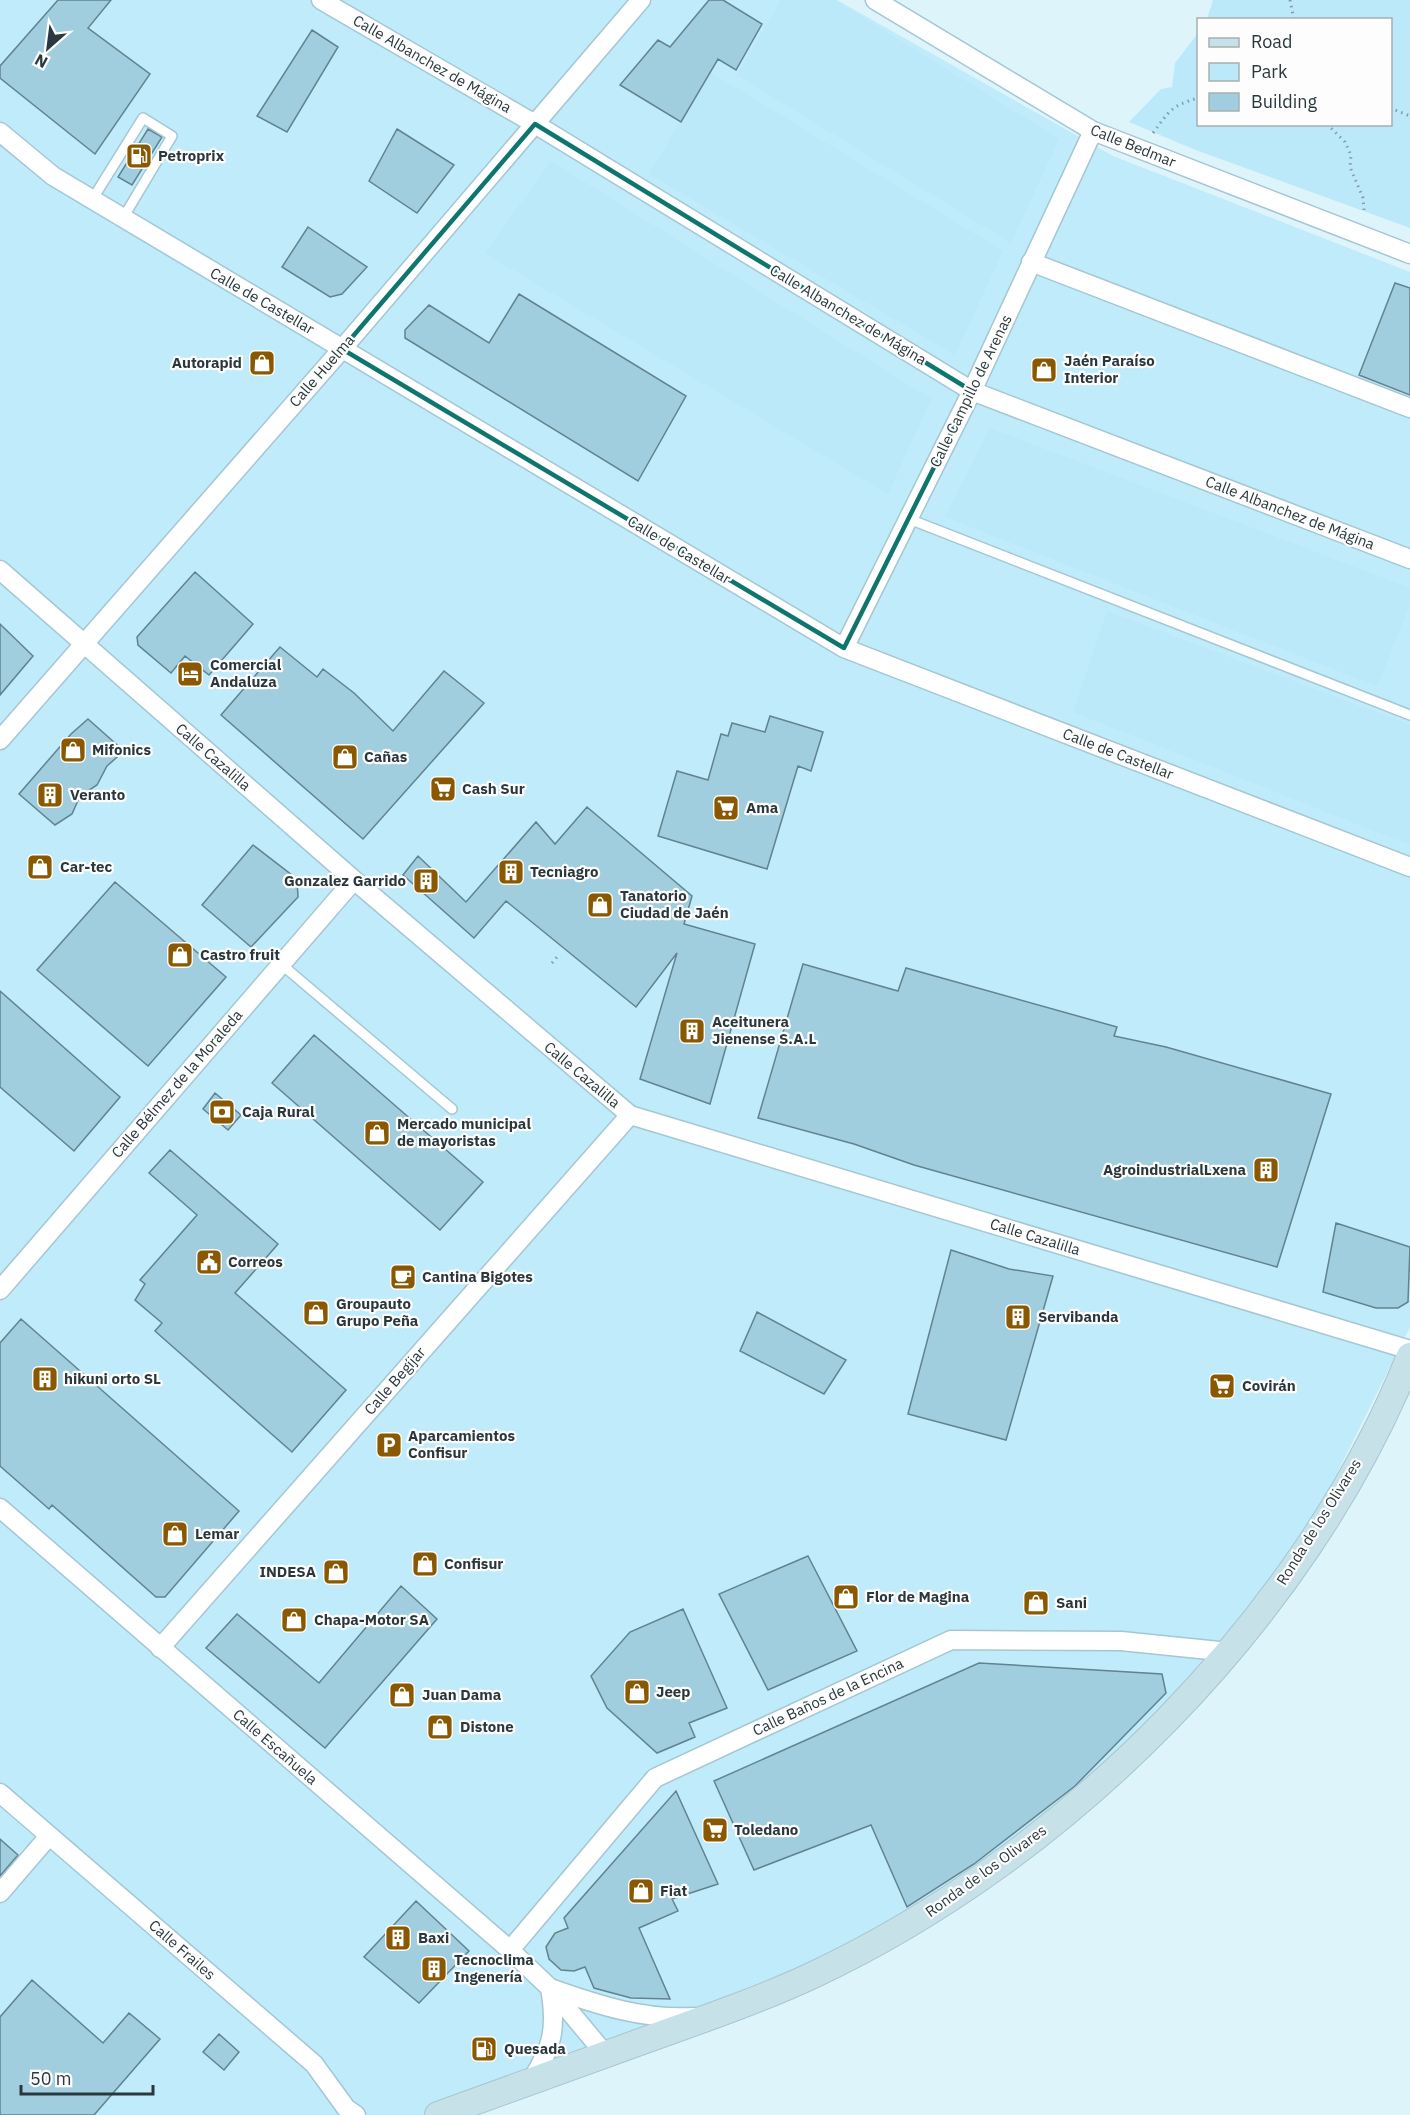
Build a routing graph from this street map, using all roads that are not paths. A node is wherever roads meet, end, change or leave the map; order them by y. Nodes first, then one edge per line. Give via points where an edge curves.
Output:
1 (321, 0) edge
2 (641, 0) edge
3 (875, 0) edge
4 (535, 124) junction
5 (1093, 131) junction
6 (0, 132) edge
7 (92, 200) junction
8 (123, 218) junction
9 (1410, 254) edge
10 (1031, 262) junction
11 (342, 349) junction
12 (972, 391) junction
13 (1410, 408) edge
14 (909, 519) junction
15 (1410, 559) edge
16 (0, 570) edge
17 (83, 644) junction
18 (844, 648) junction
19 (1410, 716) edge
20 (0, 740) edge
21 (1410, 867) edge
22 (354, 880) junction
23 (281, 964) junction
24 (452, 1109) dead end
25 (630, 1115) junction
26 (0, 1290) edge
27 (1410, 1350) edge
28 (1410, 1356) edge
29 (0, 1508) edge
30 (160, 1648) junction
31 (1229, 1652) junction
32 (0, 1793) edge
33 (49, 1836) junction
34 (0, 1893) edge
35 (510, 1950) junction
36 (550, 1988) junction
37 (714, 2016) junction
38 (605, 2054) junction
39 (531, 2081) junction
40 (356, 2115) edge
41 (438, 2115) edge

1 - 4 street, Calle Albanchez de Mágina
2 - 4 street, Calle Huelma
3 - 5 street, Calle Bedmar
4 - 11 street, Calle Huelma
4 - 12 street, Calle Albanchez de Mágina
5 - 9 street, Calle Bedmar
5 - 10 street, Calle Campillo de Arenas
6 - 7 street, Calle de Castellar via 52,176
7 - 8 street, Calle de Castellar
7 - 8 lane via 143,118 172,136
8 - 11 street, Calle de Castellar
10 - 12 street, Calle Campillo de Arenas
10 - 13 street
11 - 17 street, Calle Huelma
11 - 18 street, Calle de Castellar
12 - 14 street, Calle Campillo de Arenas
12 - 15 street, Calle Albanchez de Mágina
14 - 18 street, Calle Campillo de Arenas
14 - 19 lane
16 - 17 street, Calle Cazalilla
17 - 20 street, Calle Huelma
17 - 22 street, Calle Cazalilla
18 - 21 street, Calle de Castellar
22 - 23 street, Calle Bélmez de la Moraleda
22 - 25 street, Calle Cazalilla
23 - 24 lane
23 - 26 street, Calle Bélmez de la Moraleda
25 - 27 street, Calle Cazalilla
25 - 30 street, Calle Begíjar
28 - 31 main road, Ronda de los Olivares via 1396,1391 1350,1476 1300,1558
29 - 30 street, Calle Escañuela
30 - 35 street, Calle Escañuela
31 - 35 street, Calle Baños de la Encina via 1121,1641 951,1640 655,1778
31 - 37 main road, Ronda de los Olivares via 1171,1717 1024,1847 917,1920 811,1976
32 - 33 street, Calle Frailes
33 - 34 street
33 - 40 street, Calle Frailes via 314,2064 346,2108
35 - 36 street, Calle Escañuela
36 - 37 street, Calle Escañuela via 631,2014 672,2018
36 - 38 street, Calle Escañuela
36 - 39 street via 553,2035
37 - 38 main road, Ronda de los Olivares
38 - 39 main road, Ronda de los Olivares
39 - 41 main road, Ronda de los Olivares

